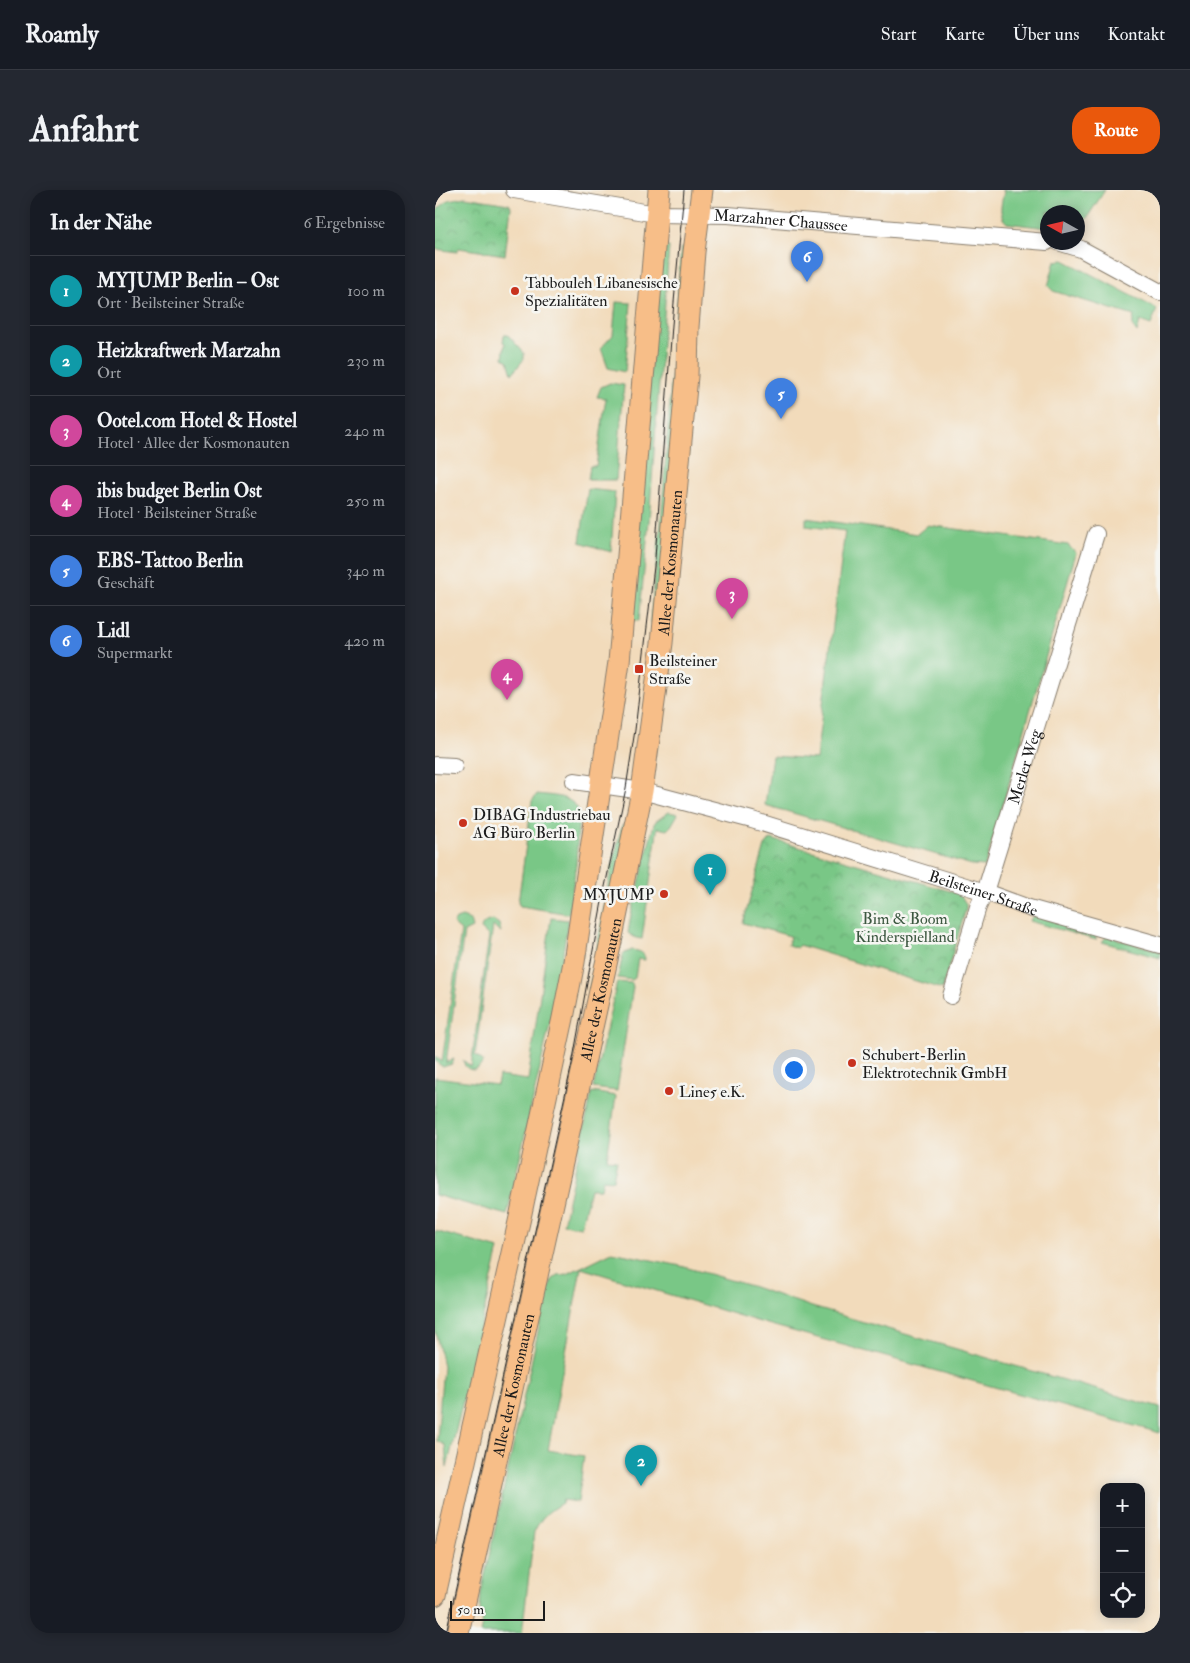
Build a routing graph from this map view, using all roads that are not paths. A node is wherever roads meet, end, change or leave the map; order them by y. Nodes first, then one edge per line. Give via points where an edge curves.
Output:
1 (514, 190) edge
2 (659, 190) edge
3 (702, 190) edge
4 (656, 214) junction
5 (699, 215) junction
6 (1040, 241) edge
7 (1083, 250) edge
8 (1160, 292) edge
9 (1095, 534) dead end
10 (435, 765) edge
11 (454, 766) dead end
12 (574, 781) dead end
13 (600, 784) junction
14 (642, 791) junction
15 (985, 892) junction
16 (1160, 945) edge
17 (951, 996) dead end
18 (435, 1595) edge
19 (458, 1633) edge

1 - 4 street, Marzahner Chaussee
2 - 4 main road, Allee der Kosmonauten
3 - 5 main road, Allee der Kosmonauten
4 - 5 street, Marzahner Chaussee
4 - 13 main road, Allee der Kosmonauten via 619,662
5 - 6 street, Marzahner Chaussee
5 - 14 main road, Allee der Kosmonauten via 663,643
7 - 8 street
9 - 15 street, Merler Weg
10 - 11 street
12 - 13 street, Beilsteiner Straße
13 - 14 street, Beilsteiner Straße
13 - 18 main road, Allee der Kosmonauten via 563,1018
14 - 15 street, Beilsteiner Straße via 751,820
14 - 19 main road, Allee der Kosmonauten
15 - 16 street, Beilsteiner Straße via 1029,908
15 - 17 street, Merler Weg

